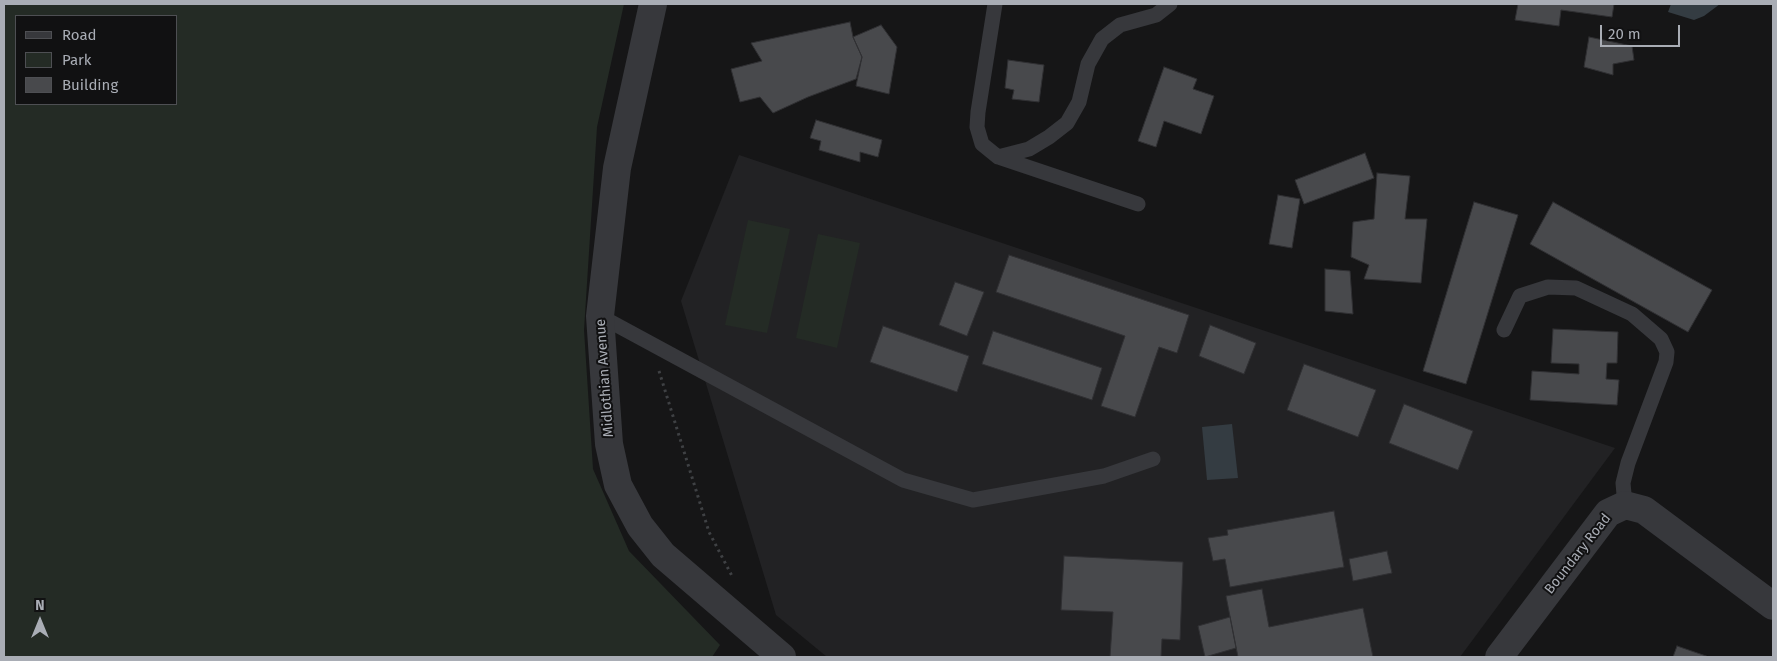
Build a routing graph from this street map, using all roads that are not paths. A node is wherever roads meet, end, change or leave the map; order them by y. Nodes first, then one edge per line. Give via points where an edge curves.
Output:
1 (653, 4) edge
2 (995, 4) edge
3 (1170, 4) edge
4 (998, 157) junction
5 (1138, 204) dead end
6 (600, 316) junction
7 (1504, 330) dead end
8 (1153, 459) dead end
9 (1625, 505) junction
10 (1773, 606) edge
11 (771, 654) edge
12 (1499, 657) edge

1 - 6 street, Midlothian Avenue via 617,168
2 - 4 lane via 977,127 982,144
3 - 4 lane via 1156,14 1120,25 1102,39 1088,64 1079,102 1067,123 1029,149
4 - 5 lane
6 - 8 lane via 903,480 973,500 1104,476
6 - 11 street, Midlothian Avenue via 609,444 618,485 640,526 663,555
7 - 9 lane via 1520,296 1548,287 1576,288 1632,314 1661,339 1667,352 1666,362 1628,463 1623,483
9 - 10 street, Boundary Road via 1644,510
9 - 12 street, Boundary Road via 1608,514

